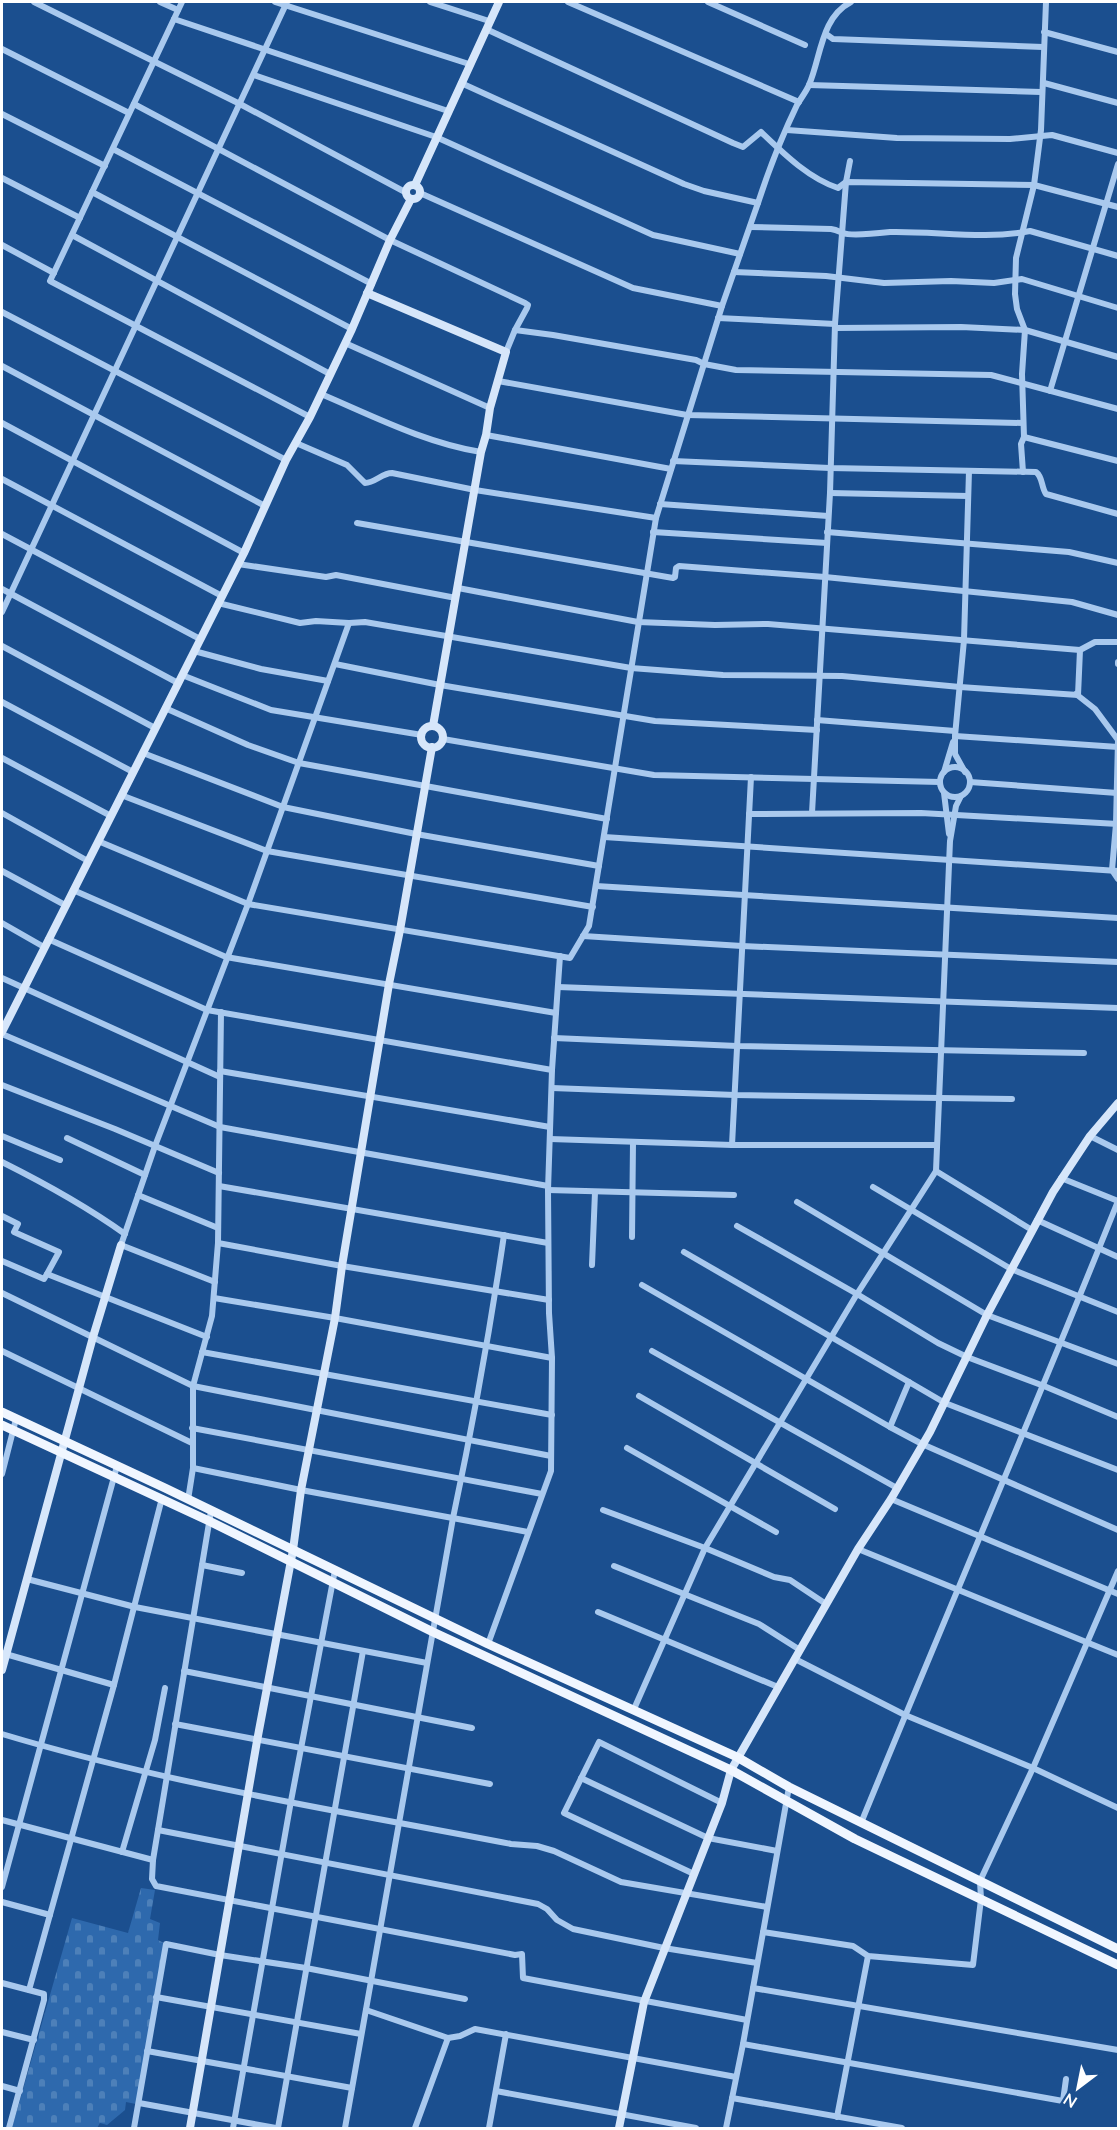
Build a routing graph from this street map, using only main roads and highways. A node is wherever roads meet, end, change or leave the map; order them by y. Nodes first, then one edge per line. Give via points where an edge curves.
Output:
1 (499, 2) edge
2 (415, 184) junction
3 (408, 195) junction
4 (367, 294) junction
5 (433, 726) junction
6 (432, 747) junction
7 (2, 1033) edge
8 (1119, 1103) edge
9 (121, 1245) road end
10 (2, 1412) edge
11 (2, 1425) edge
12 (66, 1441) junction
13 (62, 1453) junction
14 (293, 1550) junction
15 (291, 1562) junction
16 (4, 1653) edge
17 (2, 1670) edge
18 (737, 1757) junction
19 (731, 1770) junction
20 (1119, 1949) edge
21 (1119, 1965) edge
22 (190, 2128) edge
23 (619, 2128) edge

1 - 2 main road
2 - 3 main road via 410,185
2 - 3 main road via 418,197
3 - 4 main road
4 - 5 main road via 506,352 481,452
4 - 7 main road via 238,564
5 - 6 main road via 441,730 443,739
5 - 6 main road via 427,727 422,735 424,743
6 - 14 main road
8 - 18 main road via 1090,1136 1037,1220 945,1403
9 - 12 main road
10 - 12 main road
11 - 13 main road
12 - 13 main road
12 - 14 main road
13 - 15 main road
13 - 16 main road
14 - 15 main road
14 - 18 main road
15 - 19 main road
15 - 22 main road
16 - 17 main road
18 - 19 main road
18 - 20 main road via 789,1787
19 - 21 main road via 855,1839
19 - 23 main road via 722,1803 644,2002

